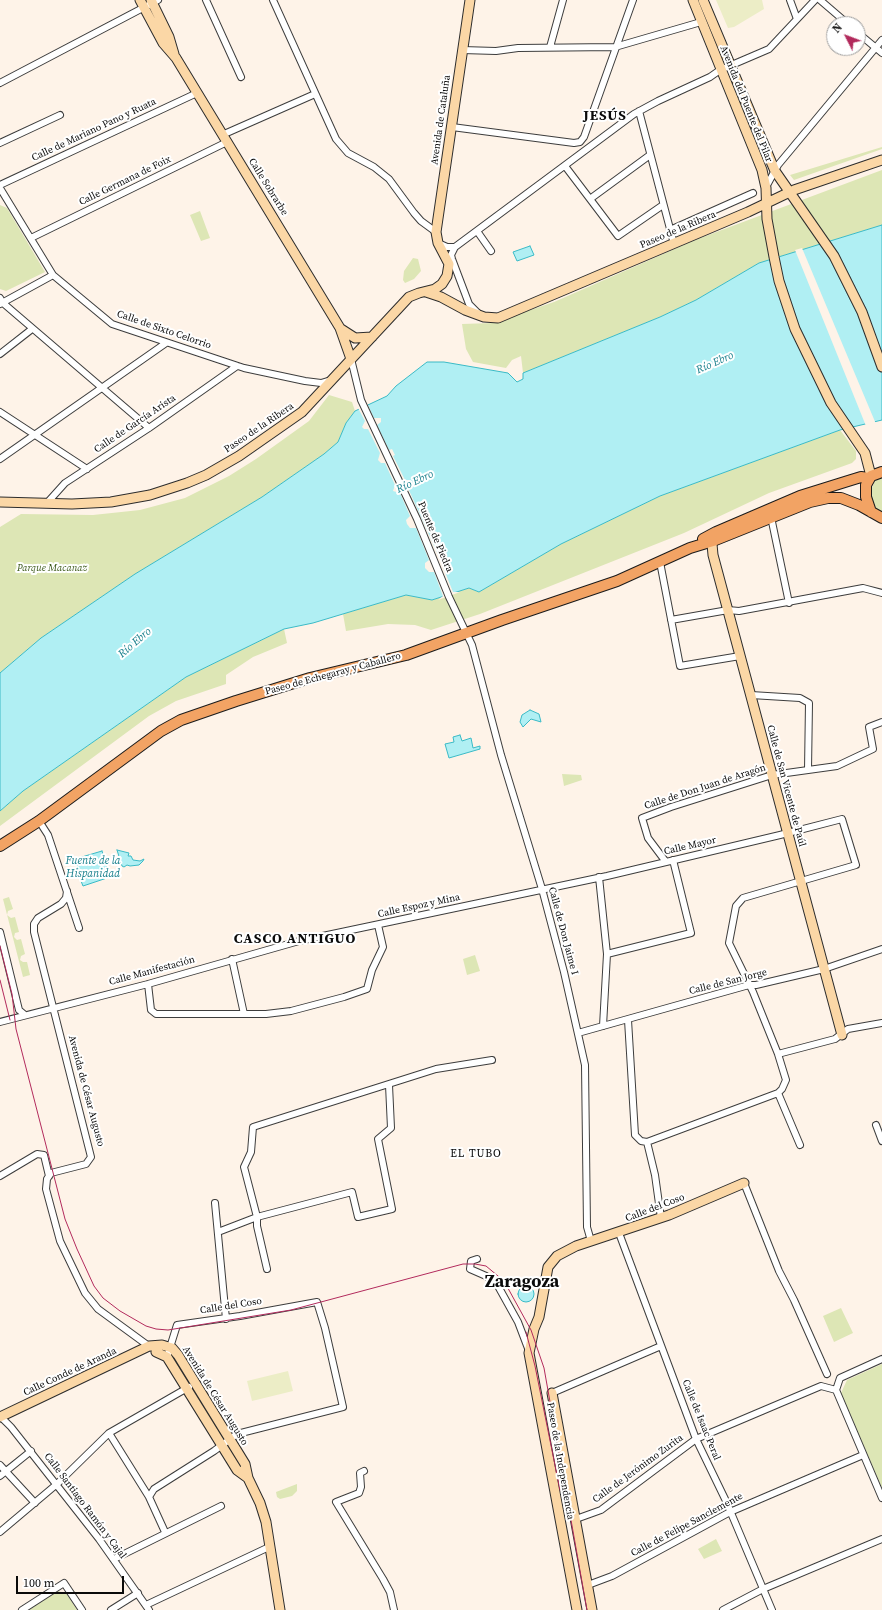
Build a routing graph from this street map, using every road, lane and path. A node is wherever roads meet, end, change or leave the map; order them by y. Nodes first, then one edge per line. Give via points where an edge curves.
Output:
1 (206, 0) edge
2 (272, 0) edge
3 (470, 0) edge
4 (563, 0) edge
5 (633, 0) edge
6 (693, 0) edge
7 (703, 0) edge
8 (790, 0) edge
9 (815, 0) edge
10 (820, 0) edge
11 (154, 1) edge
12 (142, 4) edge
13 (839, 16) edge
14 (798, 19) junction
15 (701, 22) junction
16 (866, 40) edge
17 (882, 40) edge
18 (550, 47) junction
19 (615, 47) junction
20 (875, 47) junction
21 (462, 50) junction
22 (882, 53) edge
23 (176, 58) junction
24 (731, 66) junction
25 (720, 70) junction
26 (241, 77) dead end
27 (0, 83) edge
28 (197, 93) junction
29 (315, 94) junction
30 (639, 111) junction
31 (60, 115) dead end
32 (452, 127) junction
33 (586, 132) junction
34 (224, 138) junction
35 (597, 141) junction
36 (0, 143) edge
37 (574, 143) junction
38 (578, 155) junction
39 (650, 155) junction
40 (882, 160) edge
41 (565, 166) junction
42 (775, 171) junction
43 (0, 184) edge
44 (0, 188) edge
45 (766, 188) junction
46 (753, 193) dead end
47 (789, 193) junction
48 (3, 199) edge
49 (590, 199) junction
50 (663, 204) junction
51 (766, 204) junction
52 (670, 230) junction
53 (477, 231) junction
54 (436, 232) junction
55 (31, 238) junction
56 (438, 243) junction
57 (674, 244) junction
58 (455, 247) junction
59 (491, 251) dead end
60 (53, 275) junction
61 (424, 292) junction
62 (1, 302) edge
63 (482, 316) junction
64 (32, 328) junction
65 (340, 328) junction
66 (372, 337) junction
67 (166, 343) junction
68 (0, 354) edge
69 (351, 359) junction
70 (237, 366) junction
71 (882, 367) edge
72 (335, 377) junction
73 (102, 388) junction
74 (0, 412) edge
75 (149, 428) junction
76 (36, 434) junction
77 (0, 459) edge
78 (87, 469) junction
79 (882, 472) edge
80 (870, 477) junction
81 (0, 502) edge
82 (47, 503) junction
83 (871, 512) junction
84 (771, 517) junction
85 (882, 518) edge
86 (724, 528) junction
87 (713, 541) junction
88 (690, 548) junction
89 (660, 562) junction
90 (882, 593) edge
91 (789, 603) junction
92 (728, 610) junction
93 (672, 620) junction
94 (467, 633) junction
95 (740, 656) junction
96 (751, 695) junction
97 (882, 722) edge
98 (808, 770) junction
99 (772, 776) junction
100 (39, 821) junction
101 (788, 833) junction
102 (0, 846) edge
103 (674, 860) junction
104 (666, 862) junction
105 (599, 877) junction
106 (800, 881) junction
107 (542, 889) junction
108 (67, 891) junction
109 (378, 925) junction
110 (79, 928) dead end
111 (0, 932) edge
112 (299, 941) joint
113 (882, 949) edge
114 (607, 954) junction
115 (232, 959) junction
116 (824, 968) junction
117 (148, 984) junction
118 (749, 985) junction
119 (53, 1007) junction
120 (244, 1014) junction
121 (24, 1015) junction
122 (628, 1020) junction
123 (0, 1022) edge
124 (882, 1023) edge
125 (603, 1026) junction
126 (578, 1033) junction
127 (842, 1035) junction
128 (778, 1054) junction
129 (492, 1060) dead end
130 (389, 1085) junction
131 (778, 1092) junction
132 (876, 1125) dead end
133 (882, 1141) edge
134 (644, 1142) junction
135 (800, 1145) dead end
136 (0, 1176) edge
137 (49, 1176) junction
138 (744, 1182) joint
139 (215, 1203) dead end
140 (257, 1217) junction
141 (661, 1218) junction
142 (218, 1232) junction
143 (619, 1233) junction
144 (591, 1241) junction
145 (476, 1259) dead end
146 (267, 1269) dead end
147 (539, 1317) joint
148 (226, 1319) junction
149 (661, 1346) junction
150 (170, 1347) junction
151 (152, 1349) junction
152 (529, 1353) junction
153 (167, 1357) junction
154 (882, 1359) edge
155 (826, 1374) junction
156 (840, 1378) junction
157 (194, 1382) junction
158 (821, 1386) junction
159 (187, 1388) junction
160 (836, 1390) junction
161 (552, 1393) joint
162 (0, 1417) edge
163 (109, 1433) junction
164 (229, 1438) junction
165 (696, 1439) junction
166 (222, 1445) junction
167 (31, 1451) junction
168 (863, 1455) junction
169 (0, 1465) edge
170 (362, 1472) dead end
171 (3, 1474) edge
172 (248, 1478) junction
173 (57, 1484) junction
174 (149, 1497) junction
175 (882, 1498) edge
176 (35, 1502) junction
177 (221, 1506) dead end
178 (730, 1512) junction
179 (576, 1520) junction
180 (0, 1532) edge
181 (165, 1532) junction
182 (882, 1539) edge
183 (270, 1547) junction
184 (114, 1559) junction
185 (588, 1585) junction
186 (763, 1589) junction
187 (138, 1593) junction
188 (148, 1608) edge
189 (22, 1610) edge
190 (82, 1610) edge
191 (111, 1610) edge
192 (280, 1610) edge
193 (394, 1610) edge
194 (577, 1610) edge
195 (592, 1610) edge
196 (723, 1610) edge
197 (772, 1610) edge

1 - 26 street
2 - 29 street
3 - 21 main road, Avenida de Cataluña
4 - 18 street
5 - 19 street
6 - 15 main road, Avenida del Puente del Pilar
7 - 24 main road, Avenida del Puente del Pilar
8 - 14 street
9 - 14 street
10 - 13 street
11 - 12 street
11 - 23 main road
12 - 23 main road via 163,43
12 - 27 street
14 - 24 street via 769,49
15 - 19 street
15 - 25 main road, Avenida del Puente del Pilar
16 - 20 street
17 - 20 street
18 - 19 street
18 - 21 street via 496,51
19 - 33 street
20 - 22 street
20 - 42 street
21 - 32 main road, Avenida de Cataluña
23 - 28 main road, Calle Sobrarbe
24 - 25 street
24 - 42 main road, Avenida del Puente del Pilar
25 - 30 street
25 - 45 main road, Avenida del Puente del Pilar via 762,170
28 - 34 main road, Calle Sobrarbe
28 - 43 street, Calle de Mariano Pano y Ruata
29 - 34 street, Calle Germana de Foix
29 - 54 street via 341,147 383,173 420,220
30 - 35 street
30 - 39 street
31 - 36 street
32 - 37 street
32 - 54 main road, Avenida de Cataluña
33 - 35 street
33 - 37 street via 582,140
34 - 55 street, Calle Germana de Foix
34 - 65 main road, Calle Sobrarbe
35 - 38 street
37 - 38 street
38 - 41 street
39 - 49 street
39 - 50 street
40 - 47 main road, Paseo de la Ribera
41 - 49 street
41 - 53 street
42 - 45 street
42 - 47 main road, Avenida del Puente del Pilar
44 - 48 street, Calle de Sixto Celorrio
45 - 51 main road, Avenida del Puente del Pilar
46 - 52 street
47 - 51 main road, Paseo de la Ribera
47 - 71 main road, Avenida del Puente del Pilar via 826,244 850,286
48 - 55 street, Calle de Sixto Celorrio
49 - 50 street via 618,236
50 - 52 street
51 - 57 main road, Paseo de la Ribera
51 - 80 main road, Avenida del Puente del Pilar via 779,282 795,329 831,403 865,452
52 - 57 street
53 - 58 street
53 - 59 street
54 - 56 main road, Avenida de Cataluña
55 - 60 street, Calle de Sixto Celorrio
56 - 58 street
56 - 61 main road, Avenida de Cataluña via 449,264 447,276 439,287
57 - 63 main road, Paseo de la Ribera via 498,318
58 - 63 street via 451,254 452,259 466,298 472,308
60 - 62 street
60 - 67 street, Calle de Sixto Celorrio via 112,324
61 - 63 main road, Paseo de la Ribera
61 - 66 main road, Paseo de la Ribera via 409,297
62 - 64 street
64 - 68 street
64 - 73 street
65 - 66 main road, Calle Sobrarbe via 355,338
65 - 69 main road, Calle Sobrarbe
66 - 69 main road, Paseo de la Ribera
67 - 70 street, Calle de Sixto Celorrio
67 - 73 street
69 - 72 main road, Paseo de la Ribera
69 - 94 street, Puente de Piedra via 361,400
70 - 72 street, Calle de Sixto Celorrio via 309,382 321,383
70 - 75 street, Calle de García Arista
72 - 82 main road, Paseo de la Ribera via 296,417 223,465 187,484 124,500 88,504
73 - 75 street
73 - 76 street
74 - 76 street
75 - 78 street, Calle de García Arista
76 - 77 street
76 - 78 street
78 - 82 street, Calle de García Arista via 65,483
79 - 80 main road, Paseo de Echegaray y Caballero
80 - 83 main road via 865,491
80 - 86 main road, Paseo de Echegaray y Caballero via 848,480 809,493
81 - 82 main road, Paseo de la Ribera
83 - 84 main road, Paseo de Echegaray y Caballero via 848,500 828,498
83 - 85 main road, Paseo de Echegaray y Caballero
84 - 87 main road, Paseo de Echegaray y Caballero
84 - 91 street
86 - 87 main road
86 - 88 main road, Paseo de Echegaray y Caballero
87 - 88 main road, Paseo de Echegaray y Caballero
87 - 92 main road, Calle de San Vicente de Paúl via 713,555
88 - 89 main road, Paseo de Echegaray y Caballero
89 - 93 street
89 - 94 main road, Paseo de Echegaray y Caballero via 592,591
90 - 91 street via 863,588
91 - 92 street via 739,611
92 - 93 street
92 - 95 main road, Calle de San Vicente de Paúl
93 - 95 street via 680,666
94 - 100 main road, Paseo de Echegaray y Caballero via 406,655 310,678 181,720 154,736
94 - 107 street, Calle de Don Jaime I
95 - 96 main road, Calle de San Vicente de Paúl
96 - 98 street via 800,698 810,703
96 - 99 main road, Calle de San Vicente de Paúl
97 - 98 street, Calle de Don Juan de Aragón via 869,727 873,749 836,766
98 - 99 street, Calle de Don Juan de Aragón
99 - 101 main road, Calle de San Vicente de Paúl
99 - 104 street, Calle de Don Juan de Aragón via 671,806 642,818 648,838
100 - 102 main road, Paseo de Echegaray y Caballero
100 - 108 street via 48,835
101 - 103 street, Calle Mayor
101 - 106 main road, Calle de San Vicente de Paúl
101 - 106 street, Calle Mayor via 842,819 856,865
103 - 104 street, Calle Mayor
103 - 114 street via 691,933
104 - 105 street, Calle Mayor
105 - 107 street, Calle Mayor
105 - 114 street
106 - 116 main road, Calle de San Vicente de Paúl
106 - 118 street via 739,900 736,906 730,943
107 - 109 street, Calle Espoz y Mina
107 - 126 street, Calle de Don Jaime I
108 - 110 street
108 - 119 street via 64,900 42,914 34,927
109 - 112 street, Calle Espoz y Mina
109 - 120 street via 383,947 364,991 282,1013
111 - 121 street via 19,1010
112 - 115 street, Calle Manifestación
113 - 116 street, Calle de San Jorge
114 - 125 street
115 - 117 street, Calle Manifestación
115 - 120 street
116 - 118 street, Calle de San Jorge
116 - 127 main road, Calle de San Vicente de Paúl
117 - 119 street, Calle Manifestación
117 - 120 street via 151,1010 156,1014
118 - 122 street, Calle de San Jorge
118 - 128 street
119 - 121 street, Calle Manifestación
119 - 137 street, Avenida de César Augusto via 92,1157 86,1164 56,1171
121 - 123 street, Calle Manifestación
122 - 125 street, Calle de San Jorge
122 - 134 street via 635,1135
124 - 127 street via 848,1028
125 - 126 street, Calle de San Jorge
126 - 144 street, Calle de Don Jaime I via 585,1065 587,1228
127 - 128 street
128 - 131 street via 786,1080
129 - 130 street via 436,1069
130 - 140 street via 255,1125 252,1129 251,1152 244,1167
130 - 140 street via 391,1126 378,1139 392,1209 358,1217 352,1192
131 - 134 street
131 - 135 street
132 - 133 street
134 - 141 street via 655,1175
136 - 137 street, Avenida de César Augusto via 34,1154 44,1155
137 - 151 street, Avenida de César Augusto via 46,1189 55,1227 85,1293 98,1309
138 - 141 main road, Calle del Coso
138 - 155 street via 776,1264
139 - 142 street
140 - 142 street
140 - 146 street
141 - 143 main road, Calle del Coso
142 - 148 street
143 - 144 main road, Calle del Coso
143 - 149 street, Calle de Isaac Peral
144 - 147 main road, Calle del Coso via 557,1256 550,1264
145 - 152 street via 471,1261 470,1269 486,1276 501,1290 518,1322
147 - 152 main road, Paseo de la Independencia
148 - 150 street, Calle del Coso via 177,1326
148 - 164 street, Calle del Coso via 315,1302 320,1308 343,1407
149 - 161 street
149 - 165 street, Calle de Isaac Peral
150 - 151 main road, Avenida de César Augusto via 159,1344
150 - 153 street, Calle del Coso
150 - 157 main road, Avenida de César Augusto
151 - 153 main road, Avenida de César Augusto
151 - 162 main road, Calle Conde de Aranda
152 - 194 main road, Paseo de la Independencia
153 - 159 main road, Avenida de César Augusto
154 - 156 street
155 - 156 street
155 - 158 street
156 - 160 street
157 - 159 street
157 - 164 main road, Avenida de César Augusto
158 - 160 street
158 - 165 street, Calle de Jerónimo Zurita
159 - 163 street
159 - 166 main road, Avenida de César Augusto
160 - 168 street
161 - 179 main road, Paseo de la Independencia
162 - 167 street, Calle Santiago Ramón y Cajal
163 - 173 street
163 - 174 street
164 - 166 street
164 - 172 main road, Avenida de César Augusto via 245,1464
165 - 178 street, Calle de Isaac Peral
165 - 179 street, Calle de Jerónimo Zurita via 601,1510
166 - 172 main road, Avenida de César Augusto via 237,1470
166 - 174 street via 154,1489
167 - 171 street
167 - 173 street, Calle Santiago Ramón y Cajal
168 - 175 street
168 - 178 street, Calle de Felipe Sanclemente
169 - 171 street
170 - 193 street via 359,1493 336,1502 390,1592
171 - 176 street
172 - 183 main road, Avenida de César Augusto via 264,1513
173 - 176 street
173 - 184 street, Calle Santiago Ramón y Cajal
174 - 181 street
176 - 180 street
177 - 181 street
178 - 185 street, Calle de Felipe Sanclemente via 612,1576
178 - 186 street, Calle de Isaac Peral
179 - 185 main road, Paseo de la Independencia
181 - 184 street
182 - 186 street
183 - 188 street
183 - 192 main road, Avenida de César Augusto
184 - 187 street, Calle Santiago Ramón y Cajal
185 - 195 main road, Paseo de la Independencia
186 - 196 street
186 - 197 street, Calle de Isaac Peral
187 - 188 street, Calle Santiago Ramón y Cajal
187 - 191 street
189 - 190 street via 64,1583

